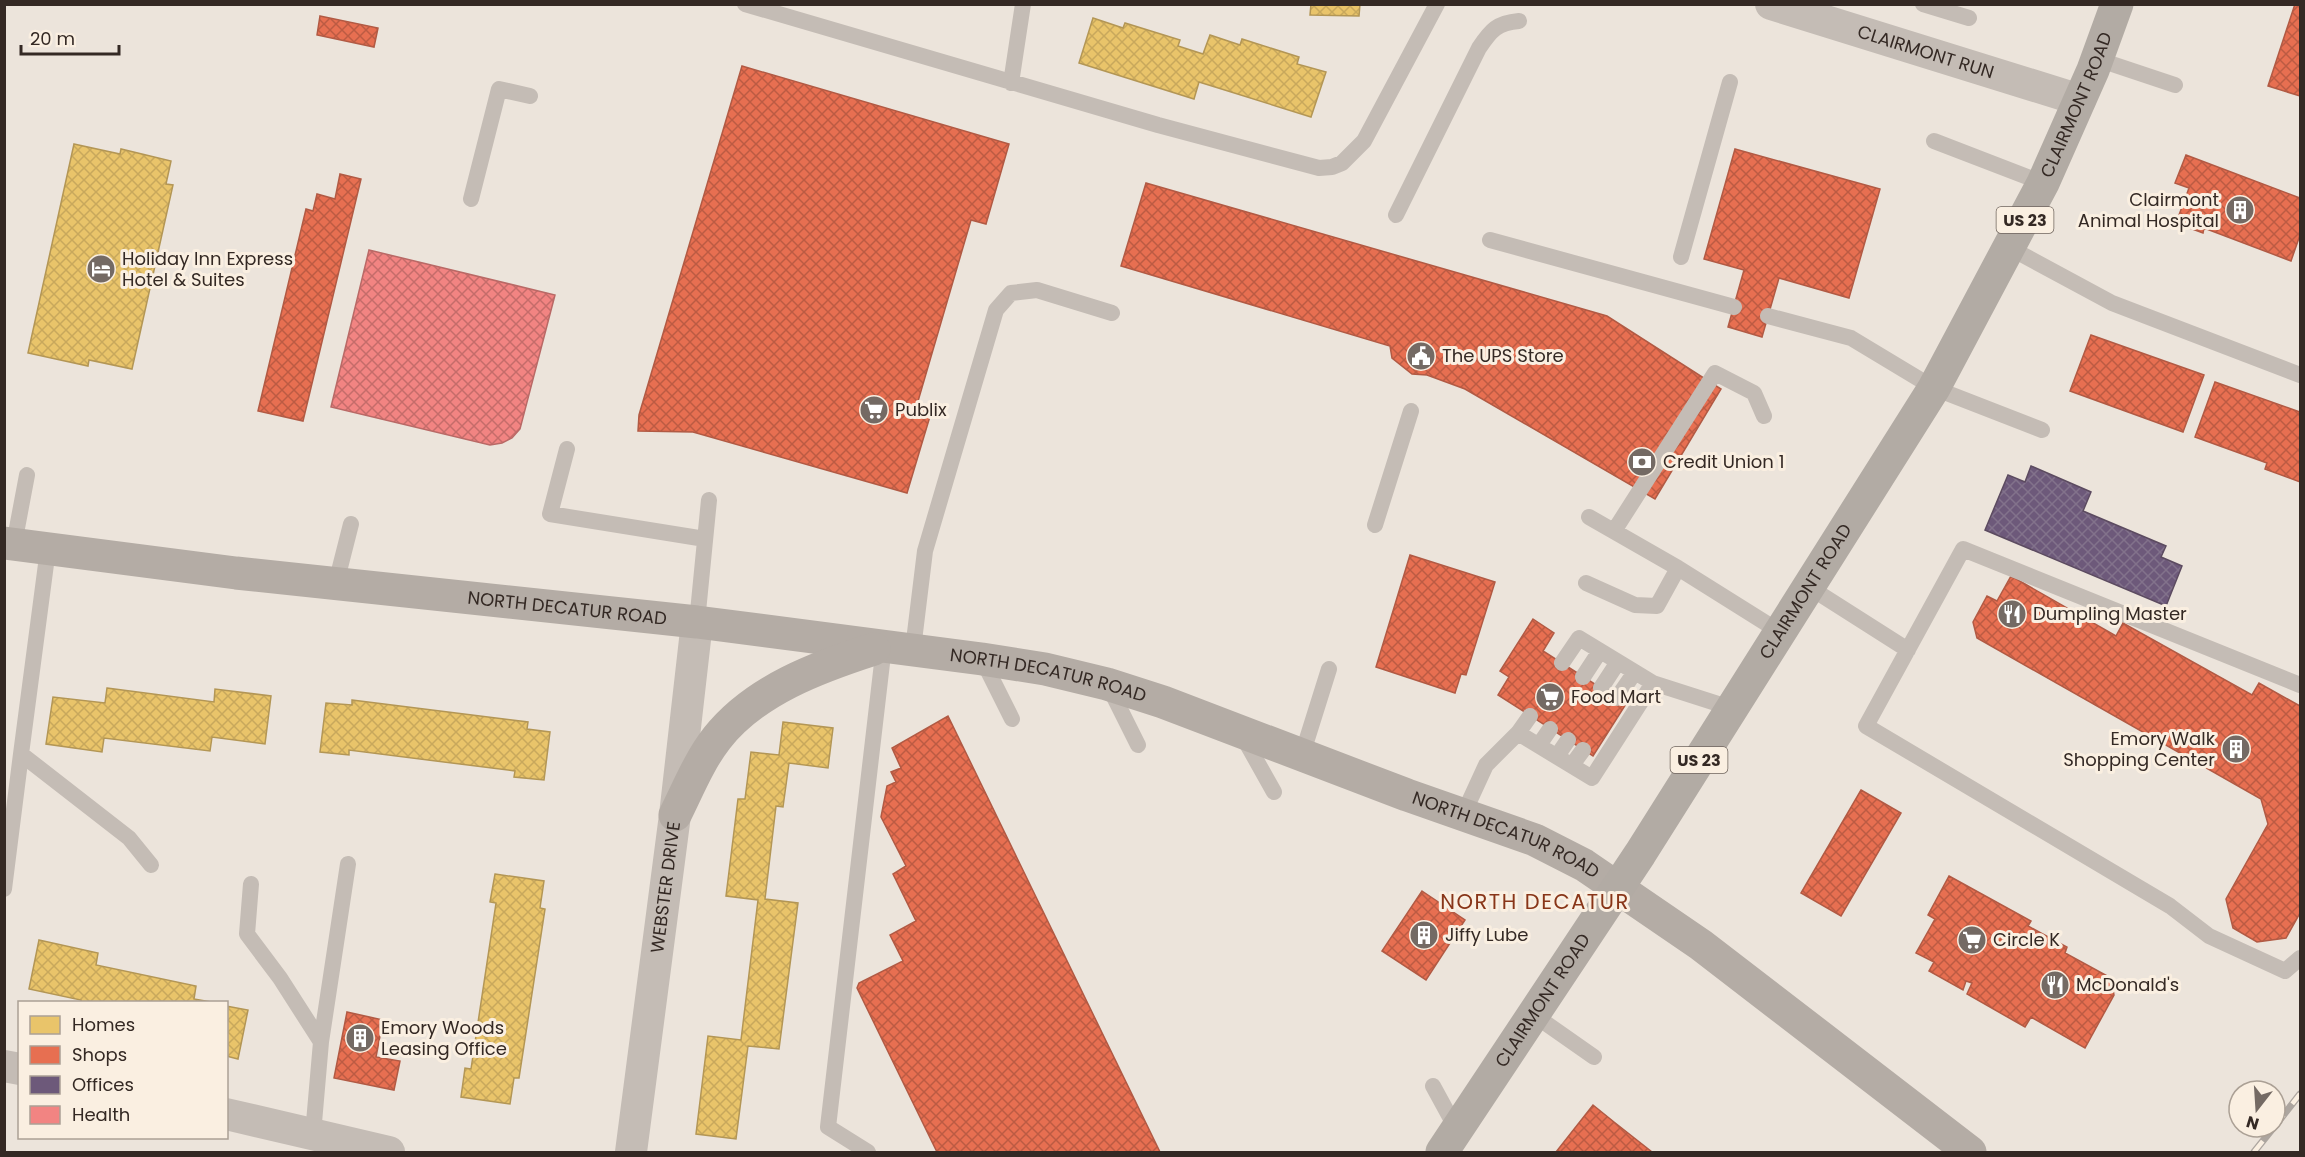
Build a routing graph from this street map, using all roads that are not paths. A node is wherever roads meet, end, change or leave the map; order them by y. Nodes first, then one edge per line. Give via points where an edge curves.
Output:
1 (745, 4) edge
2 (1023, 4) edge
3 (1437, 4) edge
4 (1771, 4) edge
5 (1923, 4) edge
6 (2117, 4) edge
7 (1969, 18) dead end
8 (1519, 21) dead end
9 (2097, 59) junction
10 (1730, 82) dead end
11 (1011, 83) junction
12 (2175, 85) dead end
13 (530, 96) dead end
14 (2080, 100) junction
15 (1934, 141) dead end
16 (2043, 183) junction
17 (471, 199) dead end
18 (1396, 214) dead end
19 (1490, 240) dead end
20 (2010, 248) junction
21 (1681, 257) dead end
22 (1734, 307) dead end
23 (1112, 314) dead end
24 (1768, 316) dead end
25 (2301, 375) edge
26 (1934, 388) junction
27 (1411, 411) dead end
28 (1764, 416) dead end
29 (2042, 430) dead end
30 (567, 449) dead end
31 (27, 475) dead end
32 (709, 500) dead end
33 (1589, 517) dead end
34 (351, 524) dead end
35 (1375, 525) dead end
36 (1614, 531) junction
37 (705, 539) junction
38 (9, 544) edge
39 (48, 549) junction
40 (1678, 568) junction
41 (336, 583) junction
42 (1586, 583) dead end
43 (1809, 587) junction
44 (697, 622) junction
45 (1780, 632) junction
46 (899, 647) junction
47 (1908, 650) junction
48 (1600, 651) junction
49 (982, 659) junction
50 (1618, 662) junction
51 (1562, 663) dead end
52 (1329, 669) dead end
53 (1635, 672) junction
54 (1583, 676) dead end
55 (1653, 683) junction
56 (1107, 684) junction
57 (2301, 685) edge
58 (1601, 688) dead end
59 (1617, 698) dead end
60 (1731, 708) junction
61 (1530, 716) dead end
62 (1012, 719) dead end
63 (1550, 729) dead end
64 (1240, 730) junction
65 (1518, 733) junction
66 (1568, 740) dead end
67 (1138, 745) dead end
68 (1539, 745) junction
69 (1583, 750) dead end
70 (21, 754) junction
71 (1302, 755) junction
72 (1557, 756) junction
73 (1572, 765) junction
74 (1274, 792) dead end
75 (675, 815) junction
76 (1463, 815) junction
77 (348, 864) dead end
78 (151, 865) dead end
79 (251, 884) dead end
80 (1617, 886) junction
81 (4, 889) edge
82 (2301, 958) edge
83 (1534, 1015) junction
84 (321, 1042) junction
85 (1594, 1057) dead end
86 (1433, 1086) dead end
87 (228, 1114) edge
88 (313, 1134) junction
89 (1450, 1141) edge
90 (389, 1152) edge
91 (631, 1152) edge
92 (868, 1152) edge
93 (1970, 1152) edge

1 - 11 lane
2 - 11 lane
3 - 11 lane via 1364,141 1332,167 1319,168
4 - 14 street, CLAIRMONT RUN
5 - 7 lane
6 - 9 main road, CLAIRMONT ROAD / US 23
8 - 18 lane via 1506,22 1490,31 1479,48
9 - 12 lane
9 - 14 main road, CLAIRMONT ROAD / US 23
10 - 21 lane
13 - 17 lane via 499,89
14 - 16 main road, CLAIRMONT ROAD / US 23
15 - 16 lane
16 - 20 main road, CLAIRMONT ROAD / US 23
19 - 22 lane
20 - 25 lane via 2112,303
20 - 26 main road, CLAIRMONT ROAD / US 23
23 - 46 lane via 1037,290 1011,293 996,310
24 - 26 lane via 1851,338
26 - 29 lane
26 - 43 main road, CLAIRMONT ROAD / US 23
27 - 35 lane
28 - 36 lane via 1754,393 1715,373
30 - 37 lane via 550,514
31 - 38 lane
32 - 37 lane
33 - 36 lane
34 - 41 lane
36 - 40 lane
37 - 44 lane
38 - 39 main road, NORTH DECATUR ROAD
39 - 41 main road, NORTH DECATUR ROAD
39 - 70 lane
40 - 42 lane via 1657,606 1635,605
40 - 45 lane
41 - 44 main road, NORTH DECATUR ROAD
43 - 45 main road, CLAIRMONT ROAD / US 23
43 - 47 lane
44 - 46 main road, NORTH DECATUR ROAD
44 - 75 street, WEBSTER DRIVE
45 - 60 main road, CLAIRMONT ROAD / US 23
46 - 49 main road, NORTH DECATUR ROAD
46 - 75 main road via 818,667 775,689 745,711 705,756
46 - 92 lane via 828,1127
47 - 57 lane via 1963,549
47 - 82 lane via 1866,726 2170,906 2209,936 2285,971
48 - 50 lane
48 - 51 lane via 1579,638
48 - 54 lane
49 - 56 main road, NORTH DECATUR ROAD
49 - 62 lane
50 - 53 lane
50 - 58 lane
52 - 71 lane
53 - 55 lane
53 - 59 lane
55 - 60 lane
55 - 73 lane via 1592,778
56 - 64 main road, NORTH DECATUR ROAD
56 - 67 lane
60 - 80 main road, CLAIRMONT ROAD / US 23
61 - 65 lane
63 - 68 lane
64 - 71 main road, NORTH DECATUR ROAD
64 - 74 lane
65 - 68 lane
65 - 76 lane via 1486,765
66 - 72 lane
68 - 72 lane
69 - 73 lane
70 - 78 lane via 129,838
70 - 81 lane
71 - 76 main road, NORTH DECATUR ROAD
72 - 73 lane
75 - 91 street, WEBSTER DRIVE
76 - 80 main road, NORTH DECATUR ROAD via 1543,844
77 - 84 lane
79 - 84 lane via 247,934
80 - 83 main road, CLAIRMONT ROAD / US 23
80 - 93 main road, NORTH DECATUR ROAD via 1701,945
83 - 85 lane
83 - 89 main road, CLAIRMONT ROAD / US 23
84 - 88 lane
86 - 89 lane
87 - 88 street
88 - 90 street

